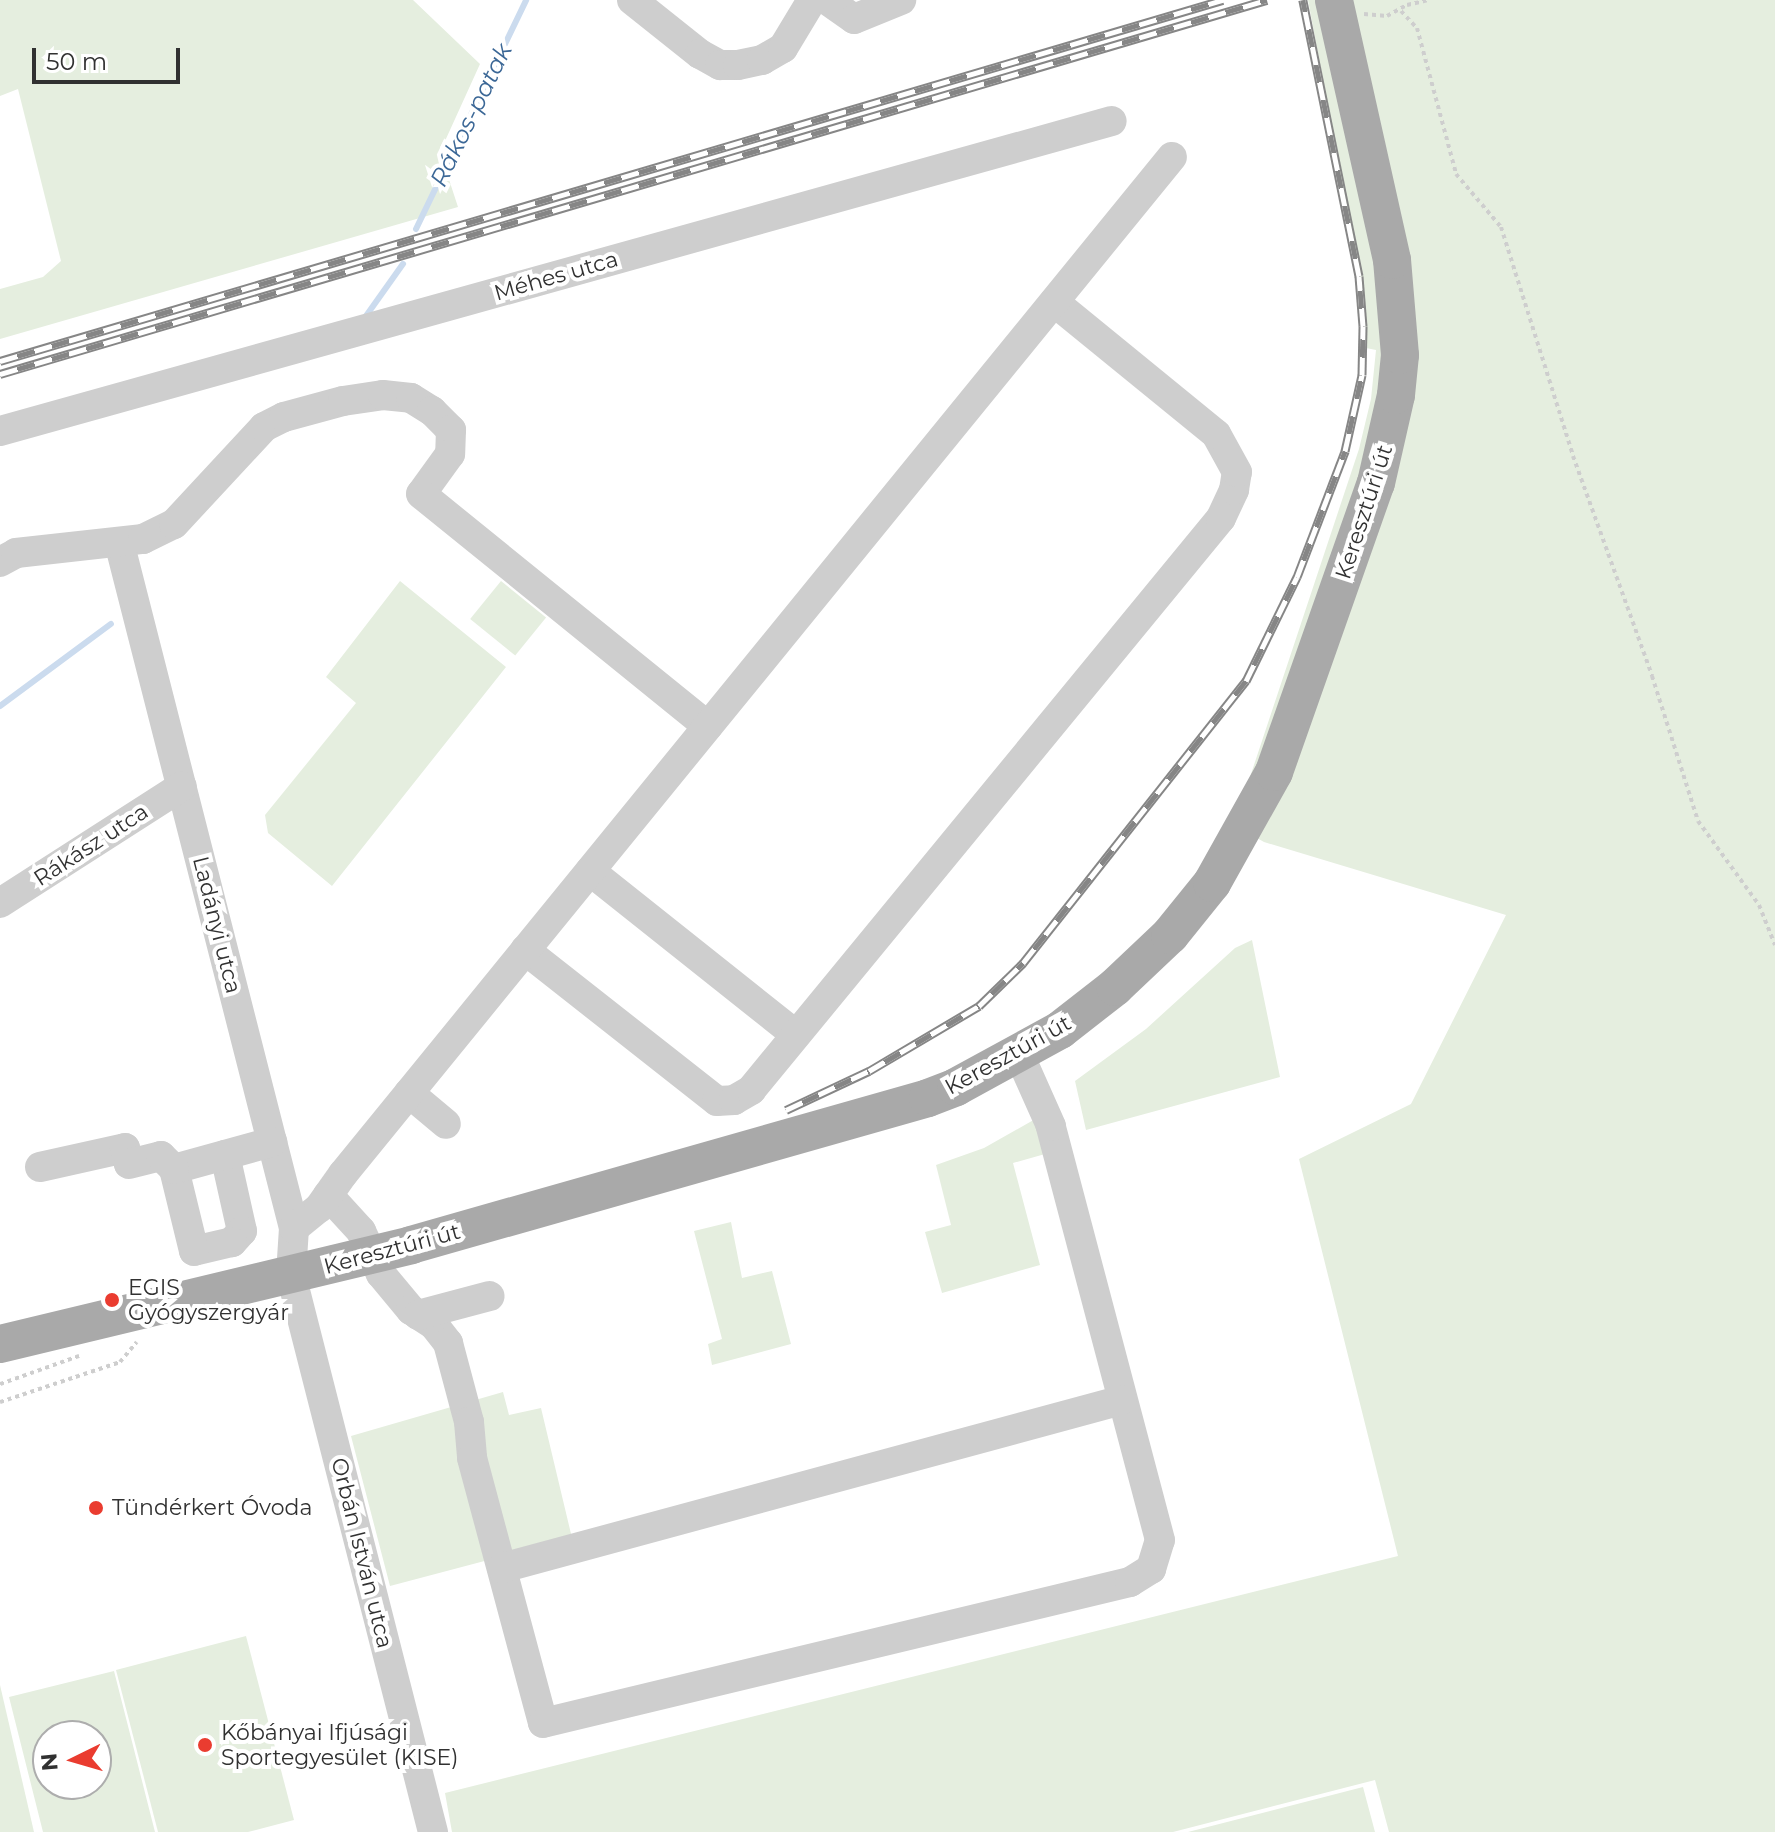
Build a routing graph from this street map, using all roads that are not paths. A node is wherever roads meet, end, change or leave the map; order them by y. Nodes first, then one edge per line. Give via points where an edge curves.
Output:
1 (632, 0) edge
2 (812, 0) edge
3 (827, 0) edge
4 (901, 0) edge
5 (1347, 6) edge
6 (1112, 121) dead end
7 (1172, 157) dead end
8 (1054, 302) junction
9 (0, 431) edge
10 (119, 542) junction
11 (0, 562) edge
12 (708, 726) junction
13 (182, 786) junction
14 (590, 871) junction
15 (0, 903) edge
16 (525, 950) junction
17 (796, 1035) junction
18 (1019, 1054) junction
19 (409, 1093) junction
20 (446, 1124) dead end
21 (272, 1142) junction
22 (225, 1155) junction
23 (40, 1167) dead end
24 (174, 1169) junction
25 (328, 1195) junction
26 (294, 1228) junction
27 (374, 1254) junction
28 (291, 1275) junction
29 (492, 1303) dead end
30 (426, 1320) junction
31 (0, 1344) edge
32 (1122, 1400) junction
33 (502, 1568) junction
34 (433, 1832) edge

1 - 2 street via 720,65 762,60 783,48
3 - 4 street via 854,19
5 - 18 main road, Keresztúri út via 1392,260 1400,355 1376,483 1274,772 1212,883 1170,935 1115,987
6 - 9 street, Méhes utca
7 - 8 street
8 - 12 street
8 - 17 street via 1216,434 1237,472 1234,490 1221,518
10 - 11 street via 16,553
10 - 12 street via 143,539 174,524 264,427 284,417 356,399 411,398 451,430 450,454 421,494
10 - 13 street, Ladányi utca
12 - 14 street
13 - 15 street, Rákász utca
13 - 21 street, Ladányi utca
14 - 16 street
14 - 17 street
16 - 17 street via 717,1101 734,1100 751,1090
16 - 19 street
18 - 27 main road, Keresztúri út via 956,1087 884,1112
18 - 32 street via 1051,1126
19 - 20 street
19 - 25 street
21 - 22 street
21 - 26 street, Ladányi utca
22 - 24 street
22 - 24 street via 242,1231 232,1242 194,1251
23 - 24 street via 125,1148 129,1164 161,1156
25 - 26 street
25 - 27 street
26 - 28 street, Ladányi utca
27 - 28 main road, Keresztúri út
27 - 30 street via 381,1274
28 - 31 main road, Keresztúri út
28 - 34 street, Orbán István utca
29 - 30 street
30 - 33 street via 453,1356 472,1458
32 - 33 street
32 - 33 street via 1160,1540 1151,1569 1130,1582 543,1723

